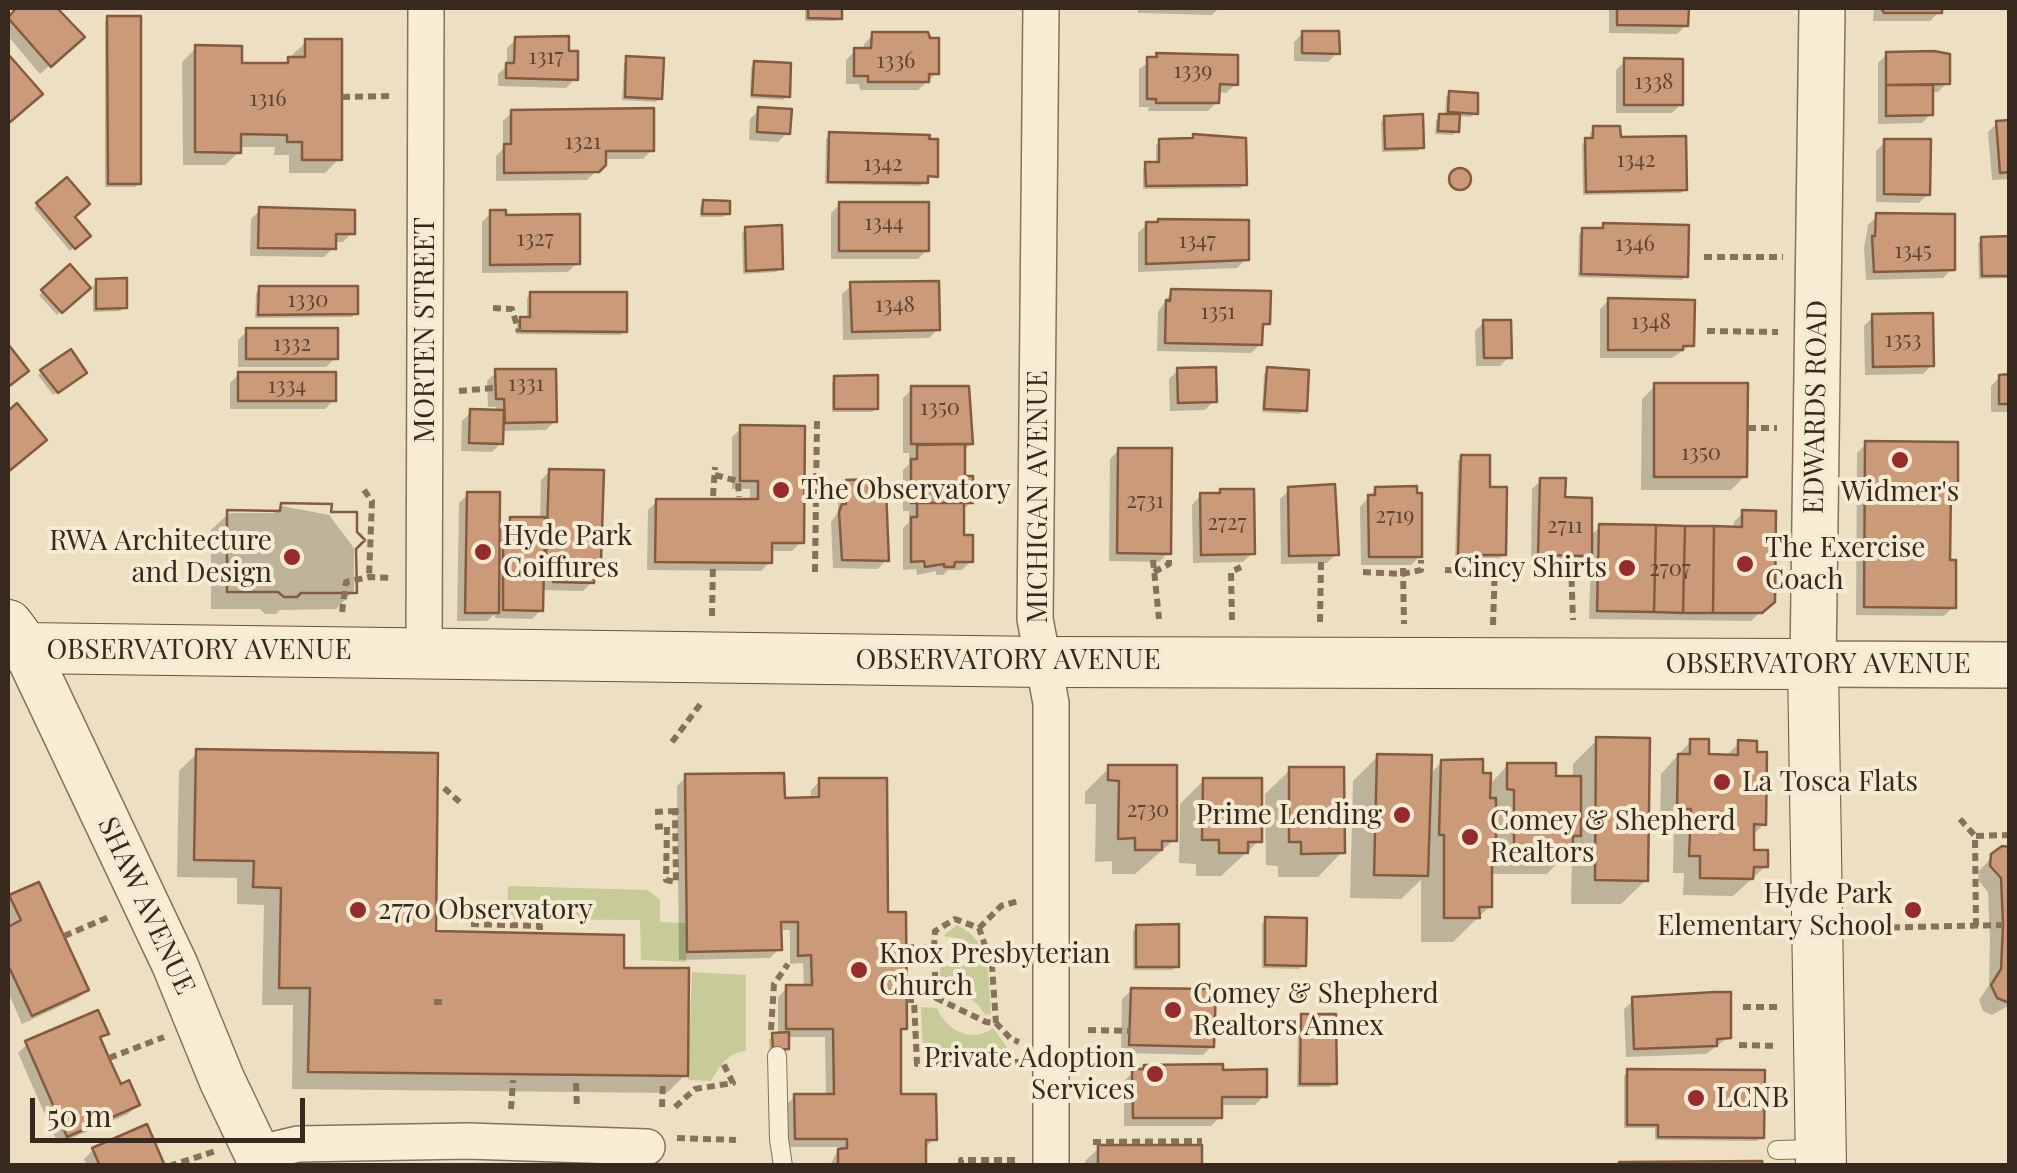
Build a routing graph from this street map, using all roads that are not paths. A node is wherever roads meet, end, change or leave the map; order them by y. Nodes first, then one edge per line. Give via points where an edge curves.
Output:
1 (426, 8) edge
2 (1041, 8) edge
3 (1822, 8) edge
4 (13, 640) edge
5 (424, 652) junction
6 (1043, 662) junction
7 (1813, 664) junction
8 (2010, 665) edge
9 (778, 1056) road end
10 (646, 1146) road end
11 (1806, 1155) edge
12 (261, 1159) edge
13 (1036, 1163) edge
14 (783, 1166) edge

1 - 5 street, MORTEN STREET
2 - 6 street, MICHIGAN AVENUE via 1035,619
3 - 7 street, EDWARDS ROAD
4 - 5 main road, OBSERVATORY AVENUE
4 - 12 street, SHAW AVENUE via 175,965
5 - 6 main road, OBSERVATORY AVENUE
6 - 7 main road, OBSERVATORY AVENUE
6 - 13 street, MICHIGAN AVENUE via 1052,703
7 - 8 street, OBSERVATORY AVENUE
7 - 11 main road, EDWARDS ROAD
9 - 14 lane
10 - 12 street via 298,1144

